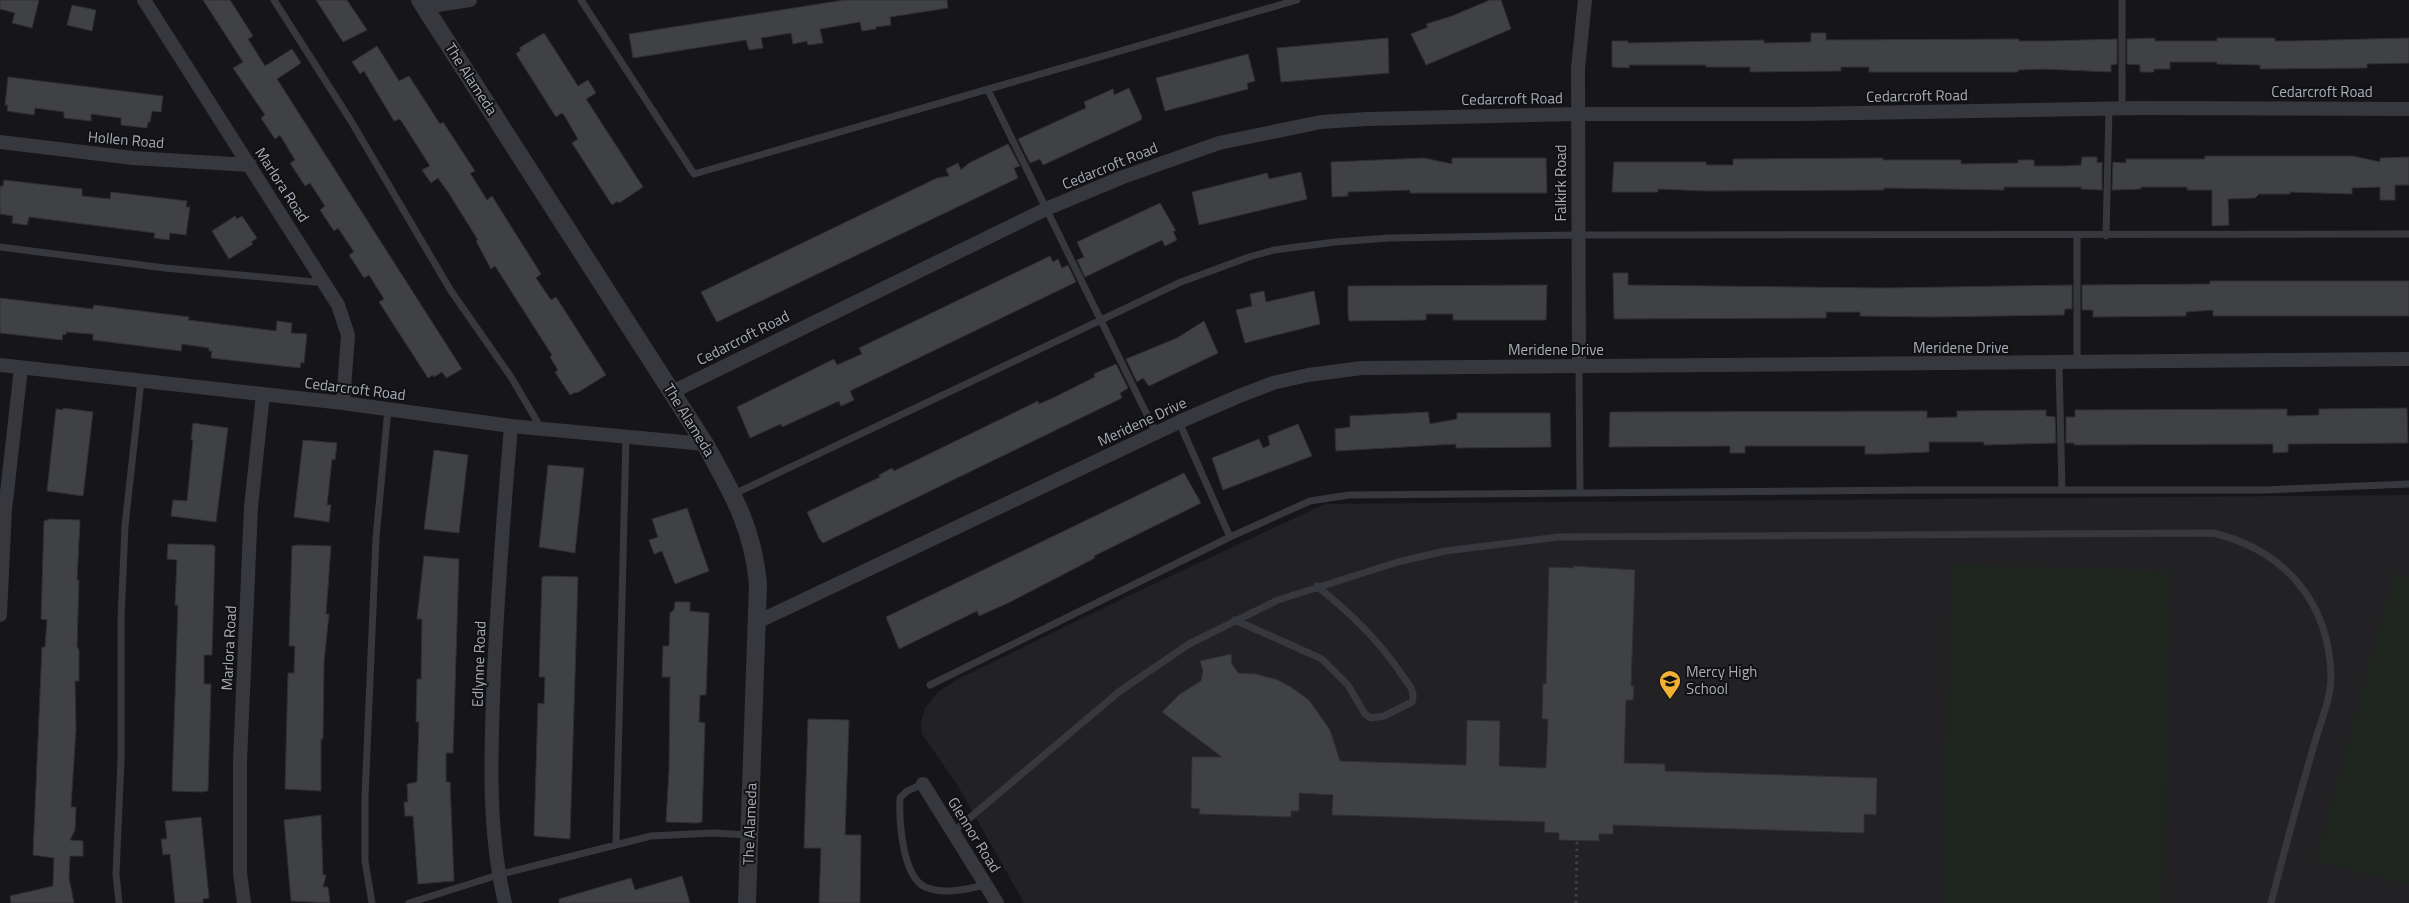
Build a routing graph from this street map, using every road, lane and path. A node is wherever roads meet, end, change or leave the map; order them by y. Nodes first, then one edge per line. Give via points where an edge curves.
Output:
1 (144, 0) edge
2 (274, 0) edge
3 (470, 0) edge
4 (582, 0) edge
5 (1297, 0) edge
6 (1585, 0) edge
7 (2122, 0) edge
8 (422, 3) edge
9 (988, 90) junction
10 (2116, 108) junction
11 (2409, 109) edge
12 (1577, 114) junction
13 (0, 142) edge
14 (250, 165) junction
15 (1046, 209) junction
16 (2409, 234) edge
17 (1578, 235) junction
18 (2077, 236) junction
19 (2106, 236) junction
20 (0, 247) edge
21 (325, 283) junction
22 (1099, 320) junction
23 (2409, 360) edge
24 (2060, 364) junction
25 (2076, 364) junction
26 (0, 365) edge
27 (1579, 366) junction
28 (21, 368) junction
29 (141, 381) junction
30 (672, 392) junction
31 (263, 394) junction
32 (343, 403) junction
33 (388, 409) junction
34 (1179, 422) junction
35 (511, 426) junction
36 (541, 429) junction
37 (1156, 433) junction
38 (626, 437) junction
39 (705, 444) junction
40 (2409, 484) edge
41 (2062, 490) junction
42 (1580, 493) junction
43 (734, 494) junction
44 (1230, 537) junction
45 (1317, 586) junction
46 (0, 615) edge
47 (1235, 620) junction
48 (757, 622) junction
49 (930, 685) dead end
50 (923, 784) joint
51 (953, 832) junction
52 (750, 836) junction
53 (1577, 840) dead end
54 (616, 843) junction
55 (498, 875) junction
56 (986, 885) junction
57 (118, 903) edge
58 (244, 903) edge
59 (372, 903) edge
60 (409, 903) edge
61 (505, 903) edge
62 (747, 903) edge
63 (997, 903) edge
64 (1576, 903) edge
65 (2271, 903) edge

1 - 14 street, Marlora Road
2 - 36 lane via 451,291 511,377
3 - 8 street
4 - 9 lane via 694,174
5 - 9 lane
6 - 12 street, Falkirk Road
7 - 10 lane
8 - 30 street, The Alameda
9 - 15 lane
10 - 11 street, Cedarcroft Road
10 - 12 street, Cedarcroft Road
10 - 19 lane
12 - 15 street, Cedarcroft Road via 1367,119 1249,135 1194,151
12 - 17 street, Falkirk Road
13 - 14 street, Hollen Road via 133,158
14 - 21 street, Marlora Road
15 - 22 lane
15 - 30 street, Cedarcroft Road
16 - 19 lane
17 - 18 lane
17 - 22 lane via 1389,238 1274,250 1181,282
17 - 27 street, Falkirk Road
18 - 19 lane
18 - 25 lane
20 - 21 lane via 165,268
21 - 32 street, Marlora Road via 338,305 348,335
22 - 37 lane
22 - 43 lane
23 - 25 street, Meridene Drive
24 - 25 street, Meridene Drive
24 - 27 street, Meridene Drive
24 - 41 lane
26 - 28 street, Cedarcroft Road
27 - 34 street, Meridene Drive via 1362,368 1273,383
27 - 42 lane
28 - 29 street, Cedarcroft Road
28 - 46 street via 5,510
29 - 31 street, Cedarcroft Road
29 - 57 lane via 125,526 116,874
30 - 39 street, The Alameda
31 - 32 street, Cedarcroft Road
31 - 58 street, Marlora Road via 250,507 240,761 240,873
32 - 33 street, Cedarcroft Road
33 - 35 street, Cedarcroft Road
33 - 59 lane via 376,538 365,797 365,861
34 - 37 street, Meridene Drive
34 - 44 lane
35 - 36 street, Cedarcroft Road
35 - 55 street, Edlynne Road via 493,711 492,802
36 - 38 street, Cedarcroft Road
37 - 48 street, Meridene Drive
38 - 39 street, Cedarcroft Road
38 - 54 lane
39 - 43 street, The Alameda
40 - 41 lane via 2264,490
41 - 42 lane
42 - 44 lane via 1349,495 1310,501
43 - 48 street, The Alameda via 749,530 756,562
44 - 49 lane
45 - 47 lane
45 - 47 lane via 1384,648 1413,691 1412,702 1384,716 1371,718 1364,714 1348,684 1322,659
45 - 65 lane via 1445,551 1559,537 2187,532 2233,538 2276,560 2306,594 2319,616 2331,675 2326,710
47 - 51 lane via 1189,644 1120,691
48 - 52 street, The Alameda
50 - 51 street, Glennor Road
50 - 56 lane via 900,798 902,839 911,870 924,886 940,891
51 - 56 street, Glennor Road
52 - 54 lane via 674,834
52 - 62 street, The Alameda
53 - 64 path
54 - 55 lane
55 - 60 lane
55 - 61 street, Edlynne Road
56 - 63 street, Glennor Road

